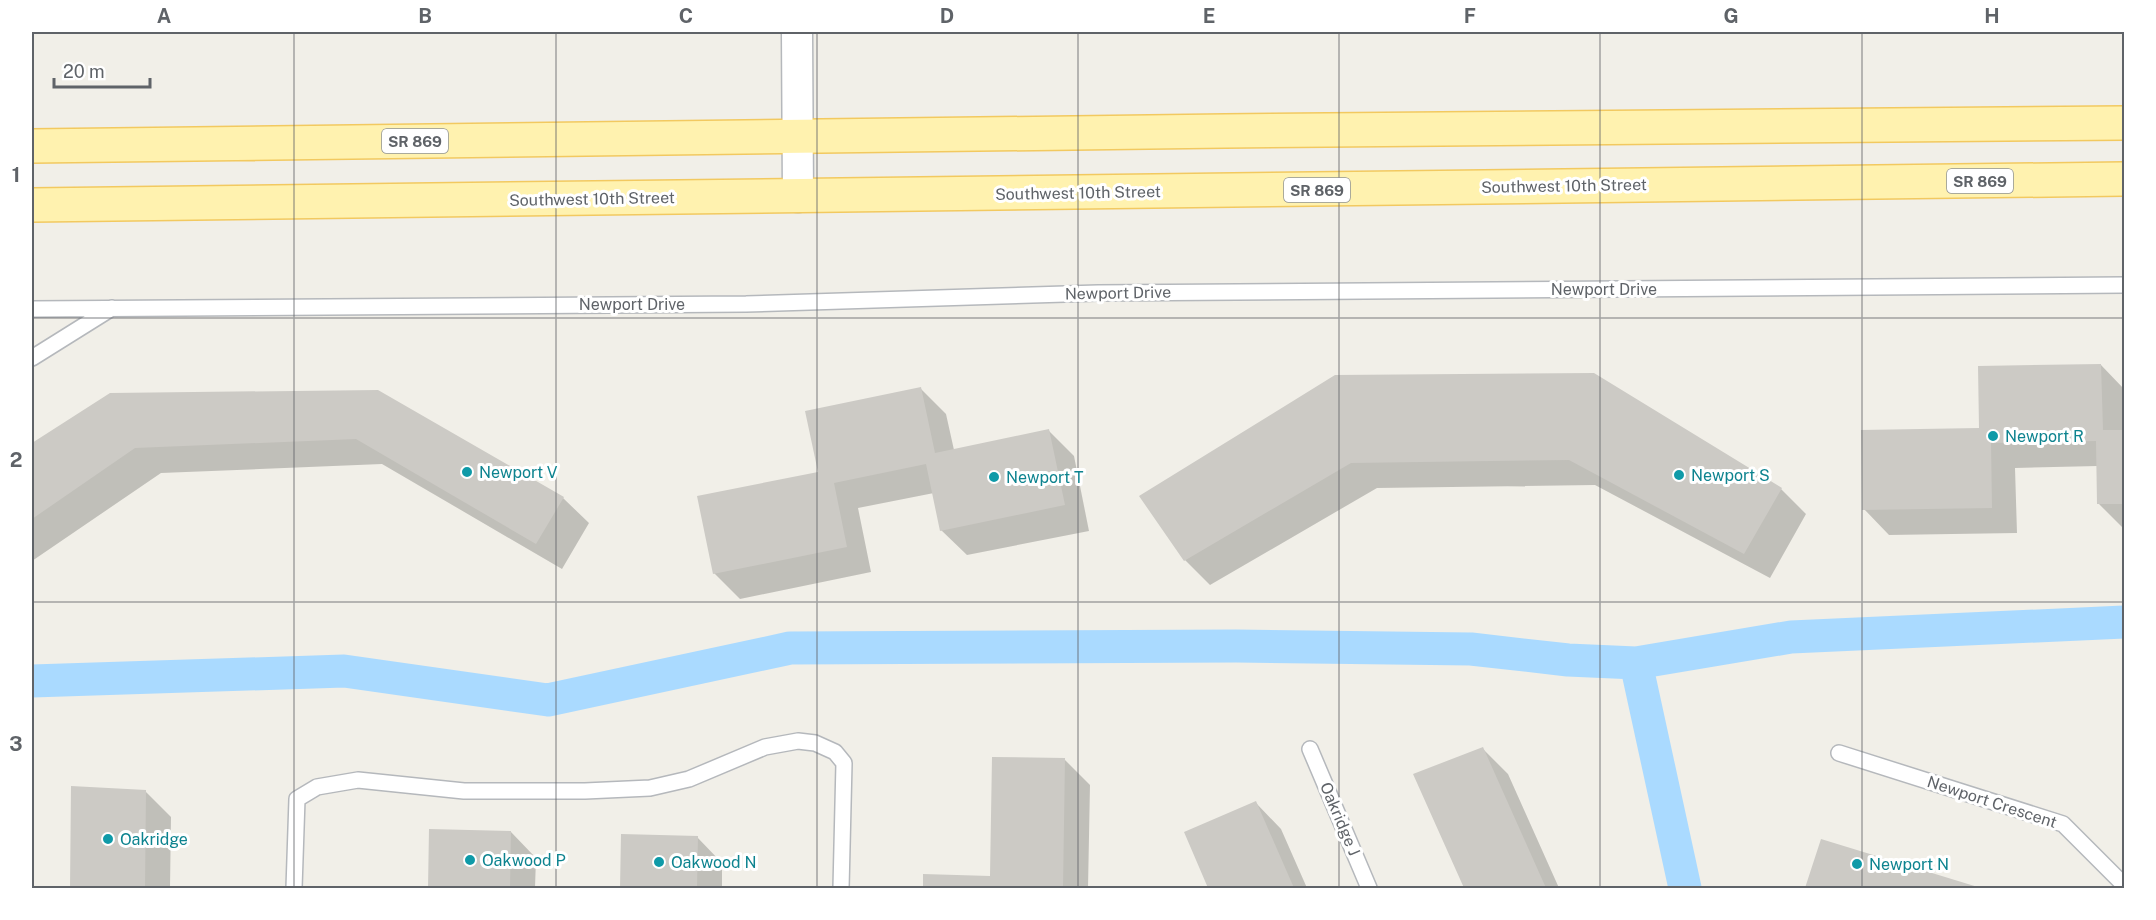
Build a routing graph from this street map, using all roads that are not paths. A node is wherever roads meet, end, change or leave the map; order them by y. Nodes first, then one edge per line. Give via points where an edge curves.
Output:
1 (797, 32) edge
2 (2124, 123) edge
3 (799, 136) junction
4 (32, 146) edge
5 (2124, 179) edge
6 (798, 197) junction
7 (32, 205) edge
8 (2124, 285) edge
9 (112, 308) junction
10 (32, 309) edge
11 (32, 358) edge
12 (1310, 749) dead end
13 (1839, 753) dead end
14 (2124, 885) edge
15 (294, 888) edge
16 (841, 888) edge
17 (1369, 888) edge

1 - 3 street
2 - 3 main road, SR 869
3 - 4 main road, SR 869
3 - 6 street
5 - 6 main road, Southwest 10th Street / SR 869
6 - 7 main road, Southwest 10th Street / SR 869
8 - 9 lane, Newport Drive via 1098,293 746,304
9 - 10 lane
9 - 11 lane
12 - 17 lane, Oakridge J
13 - 14 lane, Newport Crescent via 2063,824
15 - 16 lane via 297,799 317,787 358,780 464,791 650,788 689,779 765,747 798,741 835,752 844,763

